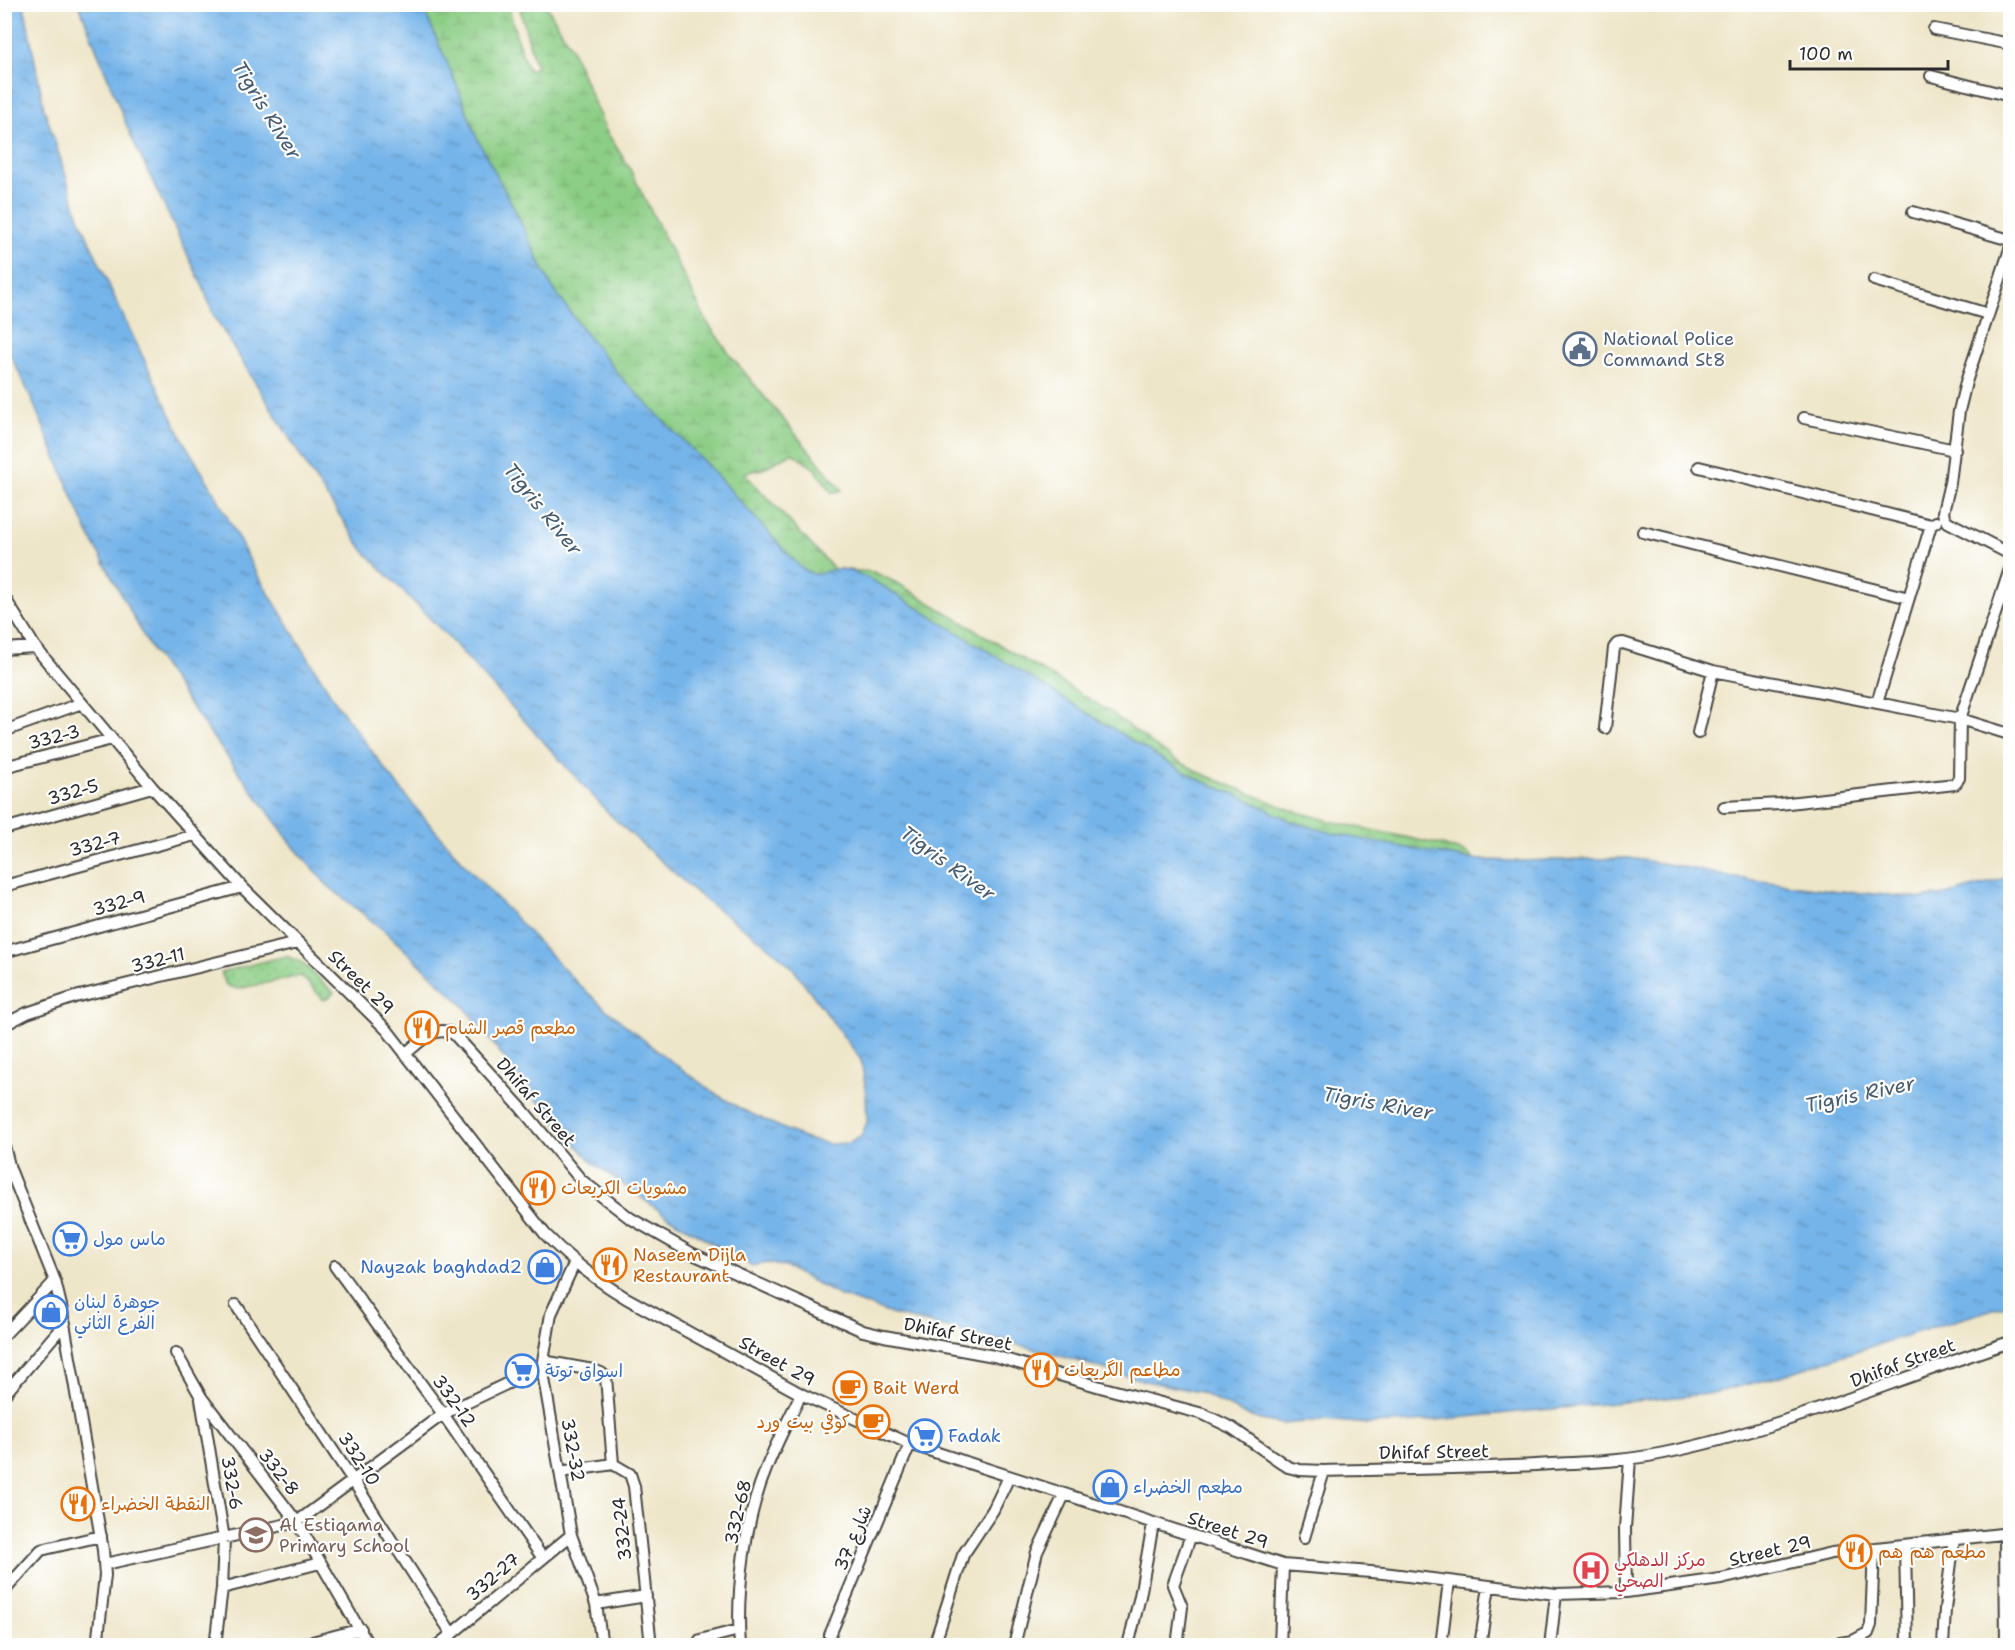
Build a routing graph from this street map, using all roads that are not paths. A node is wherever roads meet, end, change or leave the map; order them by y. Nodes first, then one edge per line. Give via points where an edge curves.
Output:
1 (1934, 29) dead end
2 (2010, 44) edge
3 (1931, 76) dead end
4 (2010, 96) edge
5 (1913, 212) dead end
6 (2010, 240) edge
7 (2010, 249) edge
8 (1874, 280) dead end
9 (1988, 314) junction
10 (1804, 418) dead end
11 (1954, 450) junction
12 (1699, 467) dead end
13 (1944, 517) junction
14 (1931, 525) junction
15 (1643, 532) dead end
16 (2010, 554) edge
17 (2010, 569) edge
18 (4, 597) edge
19 (1909, 598) junction
20 (35, 647) junction
21 (4, 649) edge
22 (1713, 671) junction
23 (1877, 703) junction
24 (82, 704) junction
25 (1960, 719) junction
26 (1605, 728) dead end
27 (4, 730) edge
28 (1698, 733) dead end
29 (2009, 734) dead end
30 (112, 740) junction
31 (4, 767) edge
32 (152, 787) junction
33 (1724, 807) dead end
34 (4, 829) edge
35 (195, 835) junction
36 (4, 886) edge
37 (242, 887) junction
38 (297, 943) junction
39 (4, 952) edge
40 (27, 1013) junction
41 (4, 1018) edge
42 (4, 1025) edge
43 (405, 1054) junction
44 (4, 1146) edge
45 (4, 1156) edge
46 (8, 1166) edge
47 (575, 1262) junction
48 (335, 1266) dead end
49 (55, 1281) junction
50 (236, 1305) dead end
51 (65, 1323) junction
52 (4, 1335) edge
53 (2010, 1342) edge
54 (176, 1353) dead end
55 (542, 1364) junction
56 (801, 1394) junction
57 (4, 1395) edge
58 (201, 1397) junction
59 (443, 1414) junction
60 (910, 1444) junction
61 (1630, 1459) junction
62 (613, 1464) junction
63 (1324, 1471) junction
64 (560, 1472) junction
65 (1009, 1477) junction
66 (352, 1479) junction
67 (1064, 1495) junction
68 (297, 1522) junction
69 (1153, 1524) junction
70 (2008, 1533) edge
71 (571, 1535) junction
72 (1191, 1535) junction
73 (101, 1536) junction
74 (1304, 1538) dead end
75 (224, 1539) junction
76 (1954, 1539) junction
77 (1905, 1545) junction
78 (1874, 1549) junction
79 (542, 1557) junction
80 (320, 1563) junction
81 (105, 1564) junction
82 (1283, 1565) junction
83 (1449, 1581) junction
84 (1489, 1586) junction
85 (222, 1588) junction
86 (4, 1591) edge
87 (1626, 1592) junction
88 (1556, 1593) junction
89 (646, 1596) junction
90 (596, 1604) junction
91 (361, 1629) junction
92 (739, 1630) junction
93 (452, 1634) junction
94 (97, 1646) edge
95 (215, 1646) edge
96 (297, 1646) edge
97 (369, 1646) edge
98 (437, 1646) edge
99 (602, 1646) edge
100 (651, 1646) edge
101 (697, 1646) edge
102 (740, 1646) edge
103 (830, 1646) edge
104 (934, 1646) edge
105 (1014, 1646) edge
106 (1128, 1646) edge
107 (1177, 1646) edge
108 (1280, 1646) edge
109 (1441, 1646) edge
110 (1480, 1646) edge
111 (1550, 1646) edge
112 (1839, 1646) edge
113 (1907, 1646) edge
114 (1943, 1646) edge
115 (2006, 1646) edge

1 - 2 street
3 - 4 street
5 - 6 street
7 - 9 street
8 - 9 street
9 - 11 street via 1966,382
10 - 11 street
11 - 13 street
12 - 14 street
13 - 14 street
13 - 16 street
14 - 19 street
15 - 19 street
17 - 25 street
18 - 20 street, Street 29
19 - 23 street
20 - 21 street
20 - 24 street, Street 29
22 - 23 street
22 - 26 street via 1617,644
22 - 28 street
23 - 25 street
24 - 27 street
24 - 30 street, Street 29
25 - 29 street
25 - 33 street via 1959,778 1955,783
30 - 31 street, 332-3
30 - 32 street, Street 29
32 - 34 street, 332-5
32 - 35 street, Street 29
35 - 36 street, 332-7
35 - 37 street, Street 29
37 - 38 street, Street 29
37 - 39 street, 332-9
38 - 40 street, 332-11 via 75,997
38 - 43 street, Street 29 via 375,1016
40 - 41 street, 332-11
40 - 42 street, 332-11
43 - 47 street, Street 29 via 545,1234
43 - 63 street, Dhifaf Street via 438,1030 454,1034 581,1180 630,1218 715,1264 863,1331 994,1356 1203,1414 1232,1428 1288,1467
44 - 46 street
45 - 46 street
46 - 49 street
47 - 55 street, 332-32 via 551,1314
47 - 56 street, Street 29 via 626,1298
48 - 59 street, 332-12
49 - 51 street
49 - 52 street
50 - 66 street, 332-10
51 - 57 street
51 - 73 street
53 - 61 street, Dhifaf Street via 1819,1410 1690,1448
54 - 58 street, 332-8
55 - 59 street
55 - 62 street via 593,1370 606,1377
55 - 64 street, 332-32
56 - 60 street, Street 29
56 - 92 street, 332-68 via 765,1470 748,1528 738,1607
58 - 68 street, 332-8
58 - 75 street, 332-6
59 - 66 street
59 - 79 street, 332-12
60 - 65 street, Street 29
60 - 103 street, شارع 37 via 830,1635
61 - 63 street, Dhifaf Street
61 - 87 street
62 - 64 street
62 - 89 street, 332-24 via 630,1474 632,1480
63 - 74 street
64 - 71 street, 332-32
65 - 67 street, Street 29
65 - 104 street via 963,1555
66 - 68 street
66 - 93 street, 332-10
67 - 69 street, Street 29
67 - 105 street via 1037,1552
68 - 75 street
68 - 80 street, 332-8
69 - 72 street, Street 29
69 - 106 street
70 - 76 street, Street 29
70 - 115 street
71 - 79 street, 332-27
71 - 90 street, 332-32
72 - 82 street, Street 29
72 - 107 street via 1173,1585 1182,1607
73 - 81 street
73 - 86 street via 41,1550
75 - 81 street
75 - 85 street, 332-6
76 - 77 street, Street 29
76 - 114 street
77 - 78 street, Street 29
77 - 113 street
78 - 87 street, Street 29 via 1832,1553 1721,1580
78 - 112 street via 1871,1625 1868,1633
79 - 93 street, 332-27
80 - 85 street
80 - 91 street, 332-8
81 - 94 street
82 - 83 street, Street 29
82 - 108 street
83 - 84 street, Street 29
83 - 109 street
84 - 88 street, Street 29
84 - 110 street
85 - 95 street, 332-6
87 - 88 street, Street 29
88 - 111 street
89 - 90 street
89 - 100 street, 332-24
90 - 99 street, 332-32
91 - 96 street
91 - 97 street, 332-8
92 - 101 street via 700,1641
92 - 102 street, 332-68
93 - 98 street, 332-27

